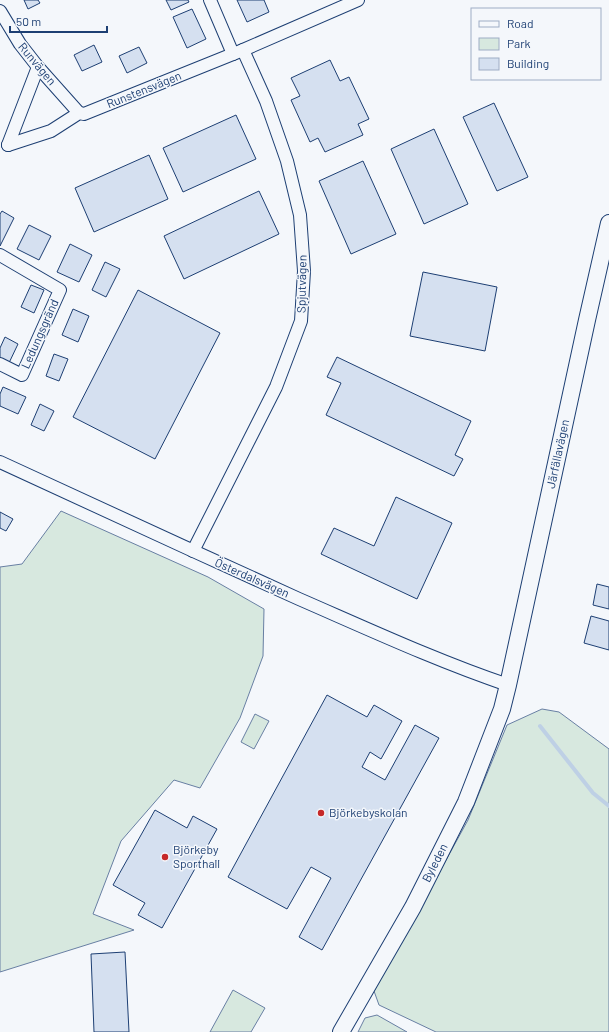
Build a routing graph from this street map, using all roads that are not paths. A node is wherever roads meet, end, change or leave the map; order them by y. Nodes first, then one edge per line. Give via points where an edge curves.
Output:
1 (210, 0) edge
2 (358, 0) edge
3 (0, 11) edge
4 (238, 52) junction
5 (38, 67) junction
6 (79, 113) junction
7 (609, 223) edge
8 (0, 255) edge
9 (0, 364) edge
10 (0, 462) edge
11 (193, 552) junction
12 (508, 685) junction
13 (341, 1032) edge

1 - 4 street, Spjutvägen
2 - 4 street, Runstensvägen
3 - 5 street, Runvägen
4 - 6 street, Runstensvägen via 84,114
4 - 11 street, Spjutvägen via 266,101 287,161 300,215 304,271 301,321 276,387
5 - 6 street, Runvägen
5 - 6 street, Runstensvägen via 8,145 51,131
7 - 12 street, Järfällavägen
8 - 9 street, Ledungsgränd via 60,290 22,375
10 - 11 street, Österdalsvägen
11 - 12 street, Österdalsvägen via 407,646
12 - 13 street, Byleden via 502,709 466,802 413,906

